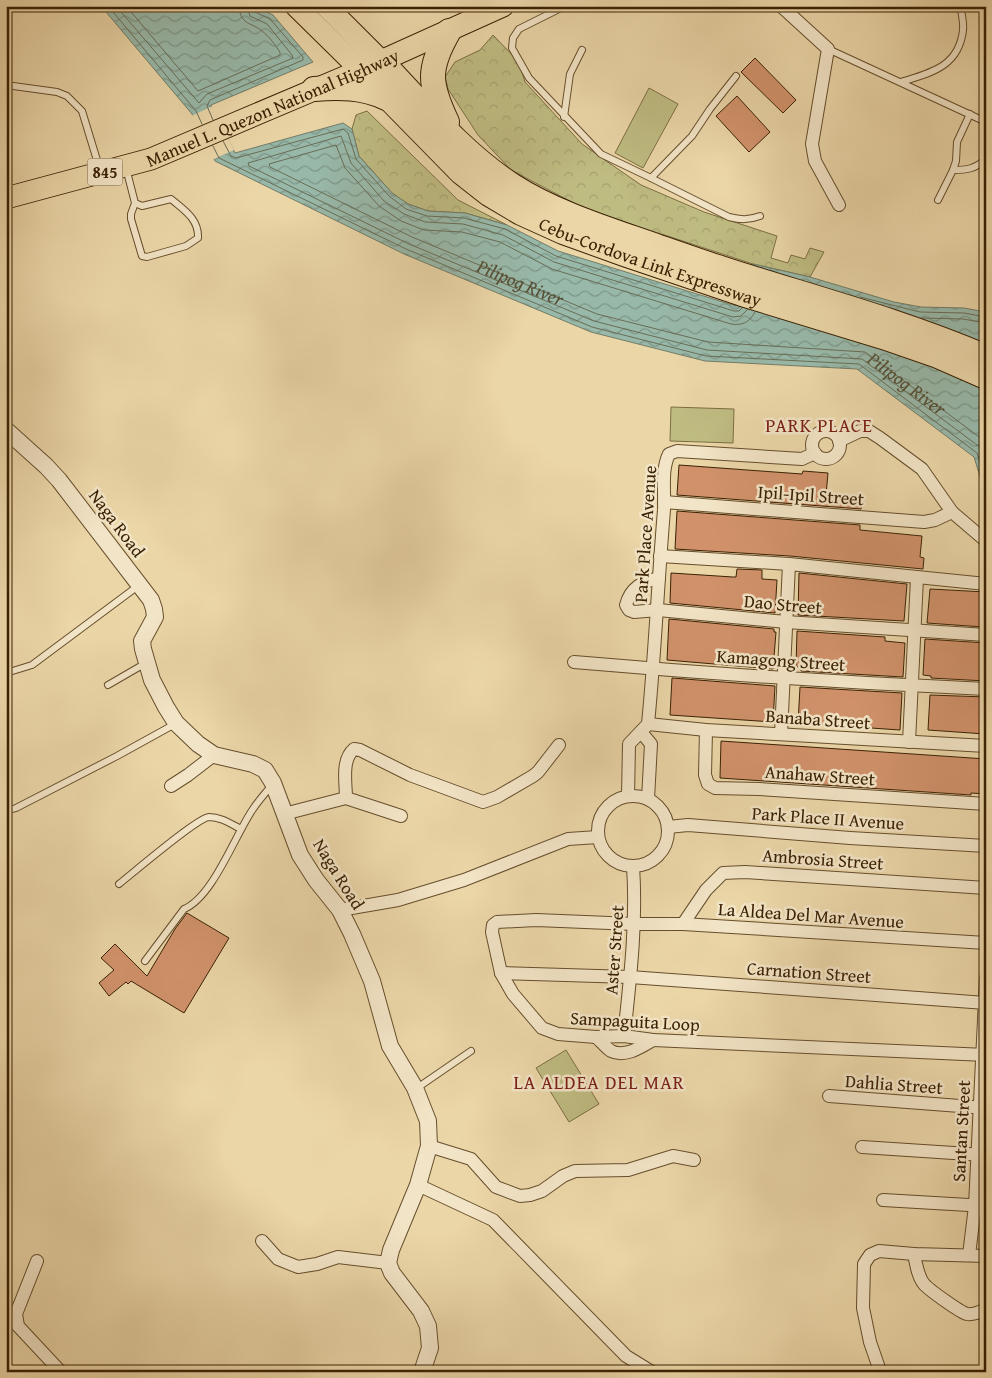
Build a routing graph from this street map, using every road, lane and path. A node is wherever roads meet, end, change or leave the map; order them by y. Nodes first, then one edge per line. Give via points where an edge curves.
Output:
1 (296, 6) edge
2 (326, 6) edge
3 (503, 6) edge
4 (565, 6) edge
5 (781, 6) edge
6 (961, 6) edge
7 (455, 28) junction
8 (828, 49) junction
9 (582, 50) dead end
10 (371, 65) junction
11 (736, 76) dead end
12 (901, 82) junction
13 (6, 85) edge
14 (314, 89) junction
15 (390, 100) junction
16 (970, 114) junction
17 (564, 117) junction
18 (986, 122) edge
19 (453, 135) junction
20 (986, 159) edge
21 (126, 167) junction
22 (953, 170) junction
23 (101, 173) junction
24 (651, 178) junction
25 (6, 198) edge
26 (938, 200) dead end
27 (135, 203) junction
28 (839, 205) dead end
29 (760, 216) dead end
30 (745, 285) junction
31 (986, 357) edge
32 (986, 377) edge
33 (6, 430) edge
34 (840, 441) junction
35 (815, 453) junction
36 (664, 502) junction
37 (952, 512) junction
38 (986, 541) edge
39 (660, 556) junction
40 (789, 564) junction
41 (659, 578) junction
42 (917, 578) junction
43 (986, 584) edge
44 (139, 585) junction
45 (658, 610) junction
46 (786, 622) junction
47 (914, 630) junction
48 (986, 635) edge
49 (574, 662) dead end
50 (146, 663) junction
51 (653, 669) junction
52 (6, 673) edge
53 (784, 677) junction
54 (108, 685) dead end
55 (912, 686) junction
56 (986, 690) edge
57 (176, 723) junction
58 (645, 728) junction
59 (706, 730) junction
60 (781, 734) junction
61 (909, 742) junction
62 (559, 745) dead end
63 (986, 746) edge
64 (214, 756) junction
65 (274, 784) junction
66 (171, 786) dead end
67 (628, 796) junction
68 (346, 798) junction
69 (648, 799) junction
70 (986, 804) edge
71 (6, 811) edge
72 (284, 814) junction
73 (401, 816) dead end
74 (668, 827) junction
75 (241, 829) junction
76 (598, 837) junction
77 (986, 846) edge
78 (633, 866) junction
79 (119, 884) dead end
80 (986, 888) edge
81 (340, 910) junction
82 (634, 924) junction
83 (683, 924) junction
84 (986, 943) edge
85 (146, 961) dead end
86 (502, 973) junction
87 (630, 977) junction
88 (986, 978) edge
89 (985, 1002) edge
90 (624, 1036) junction
91 (596, 1037) junction
92 (653, 1040) junction
93 (471, 1051) dead end
94 (984, 1055) edge
95 (416, 1088) junction
96 (829, 1096) dead end
97 (983, 1108) edge
98 (429, 1146) junction
99 (862, 1147) dead end
100 (981, 1155) edge
101 (694, 1160) dead end
102 (418, 1185) junction
103 (883, 1200) dead end
104 (980, 1206) edge
105 (262, 1240) dead end
106 (914, 1254) junction
107 (969, 1255) junction
108 (986, 1256) edge
109 (37, 1261) dead end
110 (388, 1262) junction
111 (986, 1309) edge
112 (881, 1371) edge
113 (61, 1372) edge
114 (422, 1372) edge
115 (652, 1372) edge

1 - 10 main road
2 - 10 main road
3 - 7 main road, Manuel L. Quezon National Highway / 845
4 - 17 lane via 519,29 513,38 512,48 529,78
5 - 8 street
6 - 12 lane via 963,30 957,51 950,60 937,71
7 - 10 main road, Manuel L. Quezon National Highway / 845
7 - 19 highway via 435,59 432,78 438,102
8 - 12 lane
8 - 28 street via 812,144 815,161
9 - 17 lane via 570,74
10 - 14 main road, Manuel L. Quezon National Highway / 845
10 - 15 highway, Cebu-Cordova Link Expressway
10 - 19 highway, Cebu-Cordova Link Expressway
11 - 24 lane via 692,136
12 - 16 lane
13 - 23 lane via 67,96 82,111
14 - 15 highway via 354,89
14 - 21 main road, Manuel L. Quezon National Highway / 845
15 - 30 highway, Cebu-Cordova Link Expressway via 461,172 508,207 563,232
16 - 18 lane
16 - 22 lane via 957,142
17 - 24 lane via 601,154
19 - 30 highway, Cebu-Cordova Link Expressway via 500,177 542,201
20 - 22 lane via 969,170
21 - 23 main road, Manuel L. Quezon National Highway / 845
21 - 27 lane
22 - 26 lane
23 - 25 main road, Manuel L. Quezon National Highway / 845
24 - 29 lane via 729,217 749,220
27 - 27 lane via 142,206 171,199 195,221 198,238 186,246 142,256 131,219
30 - 31 highway, Cebu-Cordova Link Expressway via 890,320
30 - 32 highway, Cebu-Cordova Link Expressway via 938,356
33 - 44 street, Naga Road via 60,480
34 - 35 street via 840,449 834,457 821,458
34 - 35 street via 832,432 820,432 813,442
34 - 37 street via 860,431 875,434 922,469
35 - 36 street, Park Place Avenue via 802,459 677,451 669,454 665,463
36 - 37 street, Ipil-Ipil Street via 924,522
36 - 39 street, Park Place Avenue
37 - 38 street
39 - 40 street
39 - 41 street, Park Place Avenue
40 - 42 street
40 - 46 street
41 - 45 street, Park Place Avenue
41 - 45 street, Dao Street via 638,585 626,605 634,612
42 - 43 street
42 - 47 street
44 - 50 street, Naga Road via 154,609 154,617 142,641
44 - 52 lane via 32,664
45 - 46 street, Dao Street
45 - 51 street, Park Place Avenue
46 - 47 street, Dao Street
46 - 53 street
47 - 48 street, Dao Street
47 - 55 street
49 - 51 street, Kamagong Street
50 - 54 lane
50 - 57 street, Naga Road
51 - 53 street, Kamagong Street
51 - 58 street, Park Place Avenue
53 - 55 street, Kamagong Street
53 - 60 street
55 - 56 street, Kamagong Street
55 - 61 street
57 - 64 street, Naga Road
57 - 71 lane
58 - 59 street, Banaba Street
58 - 67 street, Park Place Avenue via 629,744
58 - 69 street, Park Place Avenue via 651,744
59 - 60 street, Banaba Street
59 - 70 street, Anahaw Street via 706,780 715,788
60 - 61 street, Banaba Street
61 - 63 street, Banaba Street
62 - 68 street via 533,776 483,802 410,775 354,749 346,760
64 - 65 street, Naga Road via 254,764 266,770
64 - 66 street
65 - 72 street, Naga Road
65 - 75 lane via 253,808
67 - 69 street
67 - 76 street via 608,806 600,820
68 - 72 street
68 - 73 street
69 - 74 street via 663,813
72 - 81 street, Naga Road via 300,855
74 - 77 street, Park Place II Avenue via 688,825
74 - 78 street via 667,842 657,857
75 - 79 lane via 206,817
75 - 85 lane via 206,892 184,909
76 - 78 street via 609,856 618,863
76 - 81 street via 568,840 464,880 398,900
78 - 82 street, Aster Street
80 - 83 street, Ambrosia Street via 723,873 706,890
81 - 95 street, Naga Road via 372,981 390,1046
82 - 83 street, La Aldea Del Mar Avenue
82 - 86 street, Sampaguita Loop via 536,920 497,922 492,932
82 - 87 street, Aster Street
83 - 84 street, La Aldea Del Mar Avenue
86 - 87 street, Carnation Street
86 - 91 street, Sampaguita Loop via 513,994 542,1028 558,1034
87 - 89 street, Carnation Street
87 - 90 street, Aster Street
88 - 89 street, Santan Street
89 - 94 street, Santan Street
90 - 91 street, Sampaguita Loop
90 - 92 street, Sampaguita Loop
91 - 92 street via 611,1051 622,1053
92 - 94 street, Sampaguita Loop
93 - 95 lane
94 - 97 street, Santan Street
95 - 98 street, Naga Road via 428,1121
96 - 97 street, Dahlia Street
97 - 100 street, Santan Street
98 - 101 street via 471,1159 496,1187 520,1196 542,1191 575,1171 628,1170 673,1156
98 - 102 street, Naga Road
99 - 100 street
100 - 104 street, Santan Street
102 - 110 street, Naga Road
102 - 115 street via 493,1220 626,1356
103 - 104 street
104 - 107 street, Santan Street
105 - 110 street via 278,1259 298,1267 338,1258
106 - 107 street
106 - 111 street via 923,1284 936,1294 967,1314
106 - 112 street via 879,1251 870,1255 864,1264 863,1308 870,1342
107 - 108 street
109 - 113 street via 16,1314 18,1326
110 - 114 street via 392,1274 421,1311 428,1326 430,1348

